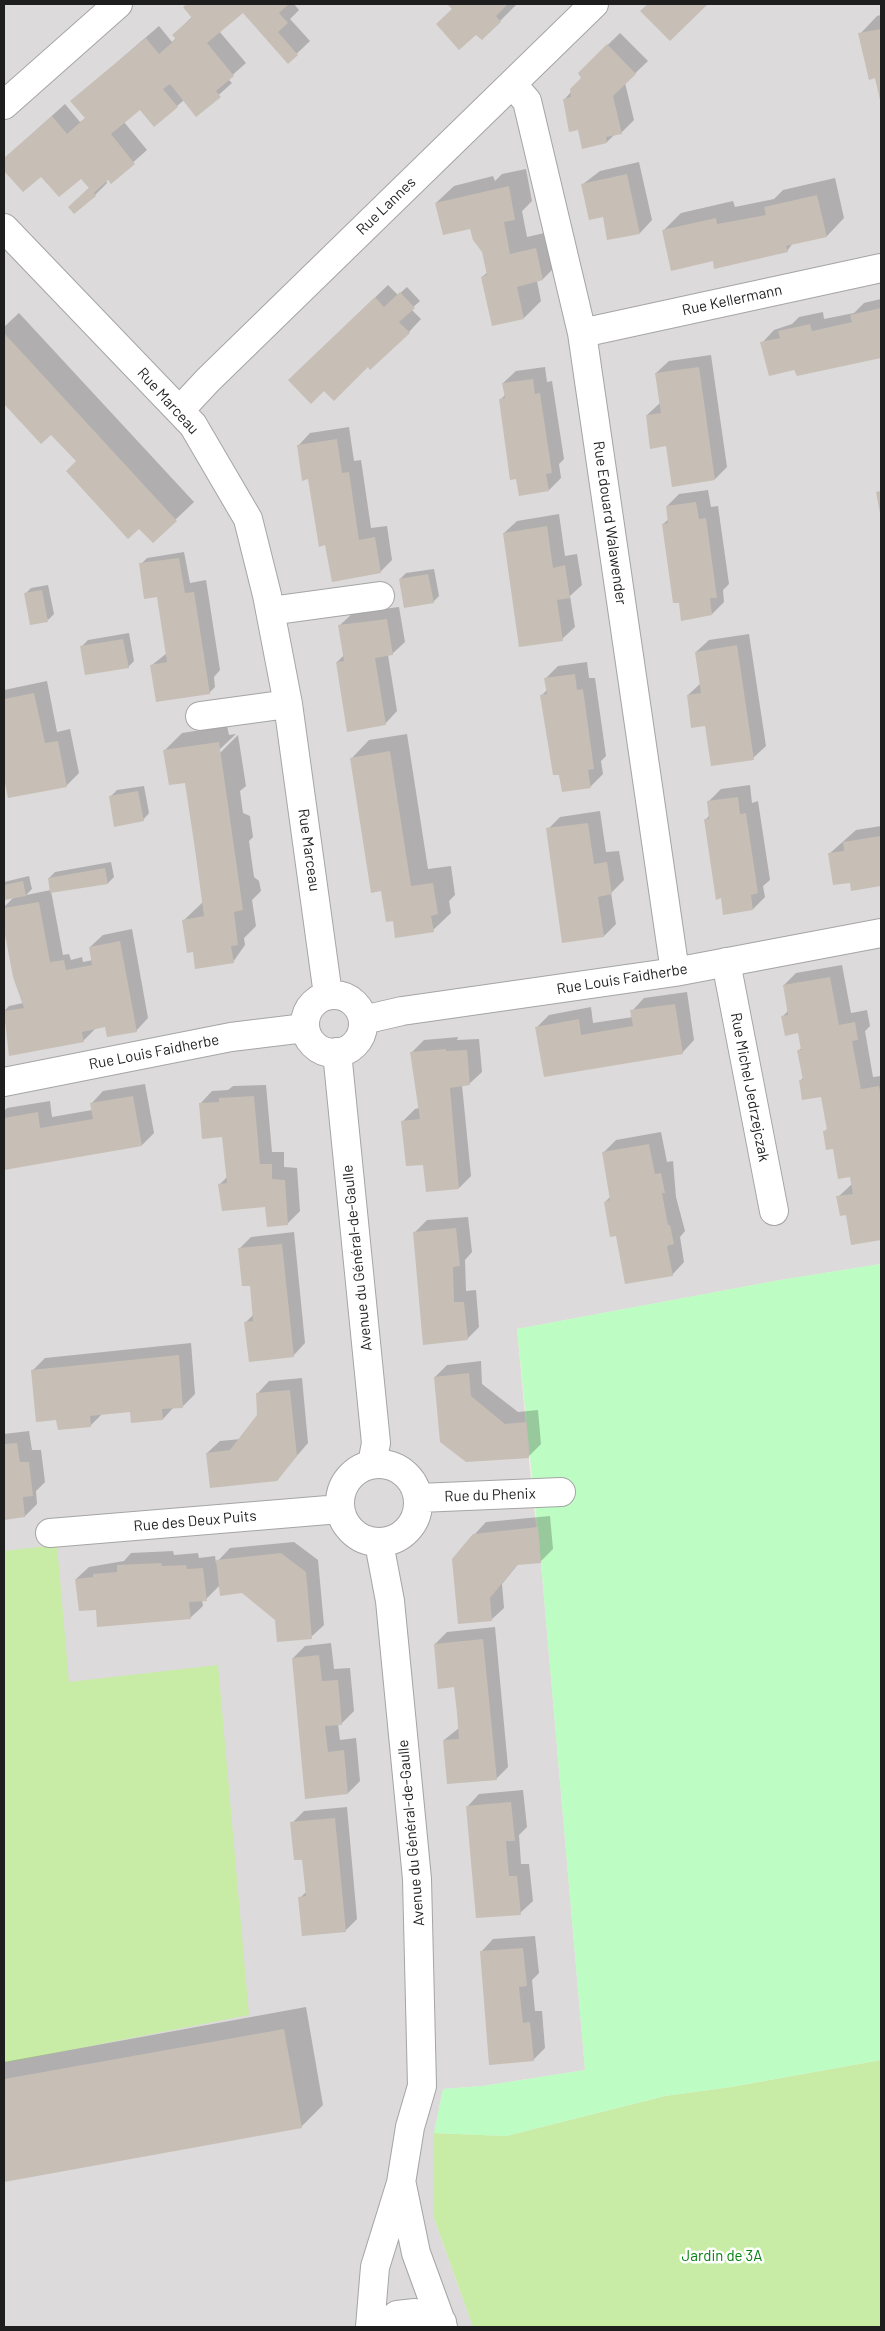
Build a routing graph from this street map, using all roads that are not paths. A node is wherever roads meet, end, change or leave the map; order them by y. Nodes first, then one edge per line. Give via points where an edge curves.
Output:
1 (118, 4) edge
2 (594, 4) edge
3 (512, 84) junction
4 (4, 104) edge
5 (4, 228) edge
6 (881, 268) edge
7 (582, 333) junction
8 (180, 410) junction
9 (380, 596) dead end
10 (270, 611) junction
11 (288, 704) junction
12 (200, 716) dead end
13 (881, 934) edge
14 (726, 962) junction
15 (675, 972) junction
16 (328, 995) junction
17 (362, 1020) junction
18 (305, 1028) junction
19 (337, 1052) junction
20 (4, 1082) edge
21 (774, 1211) dead end
22 (372, 1464) junction
23 (561, 1492) dead end
24 (419, 1498) junction
25 (340, 1509) junction
26 (50, 1533) dead end
27 (379, 1543) junction
28 (401, 2183) junction
29 (443, 2325) edge
30 (370, 2327) edge
31 (383, 2327) edge

1 - 4 street
2 - 3 street, Rue Lannes
3 - 7 street, Rue Edouard Walawender via 528,101
3 - 8 street, Rue Lannes
5 - 8 street, Rue Marceau
6 - 7 street, Rue Kellermann
7 - 15 street, Rue Edouard Walawender
8 - 10 street, Rue Marceau via 193,425 248,519
9 - 10 street
10 - 11 street, Rue Marceau
11 - 12 street
11 - 16 street, Rue Marceau
13 - 14 street, Rue Louis Faidherbe
14 - 15 street, Rue Louis Faidherbe
14 - 21 street, Rue Michel Jedrzejczak
15 - 17 street, Rue Louis Faidherbe via 402,1011
16 - 17 street via 347,998 354,1003
16 - 18 street via 308,1011
17 - 19 street via 362,1029 353,1044
18 - 19 street via 313,1044 320,1049
18 - 20 street, Rue Louis Faidherbe via 231,1037
19 - 22 street, Avenue du Général-de-Gaulle via 376,1443
22 - 24 street via 397,1467 412,1480
22 - 25 street via 351,1476 344,1486
23 - 24 street, Rue du Phenix
24 - 27 street via 417,1514 409,1530 396,1540
25 - 26 street, Rue des Deux Puits
25 - 27 street via 344,1522 353,1533
27 - 28 street, Avenue du Général-de-Gaulle via 390,1601 417,1879 422,2086 410,2127
28 - 29 street, Avenue du Général-de-Gaulle via 416,2253
28 - 30 street, Avenue du Général-de-Gaulle via 375,2268
29 - 31 street via 414,2313 397,2315

